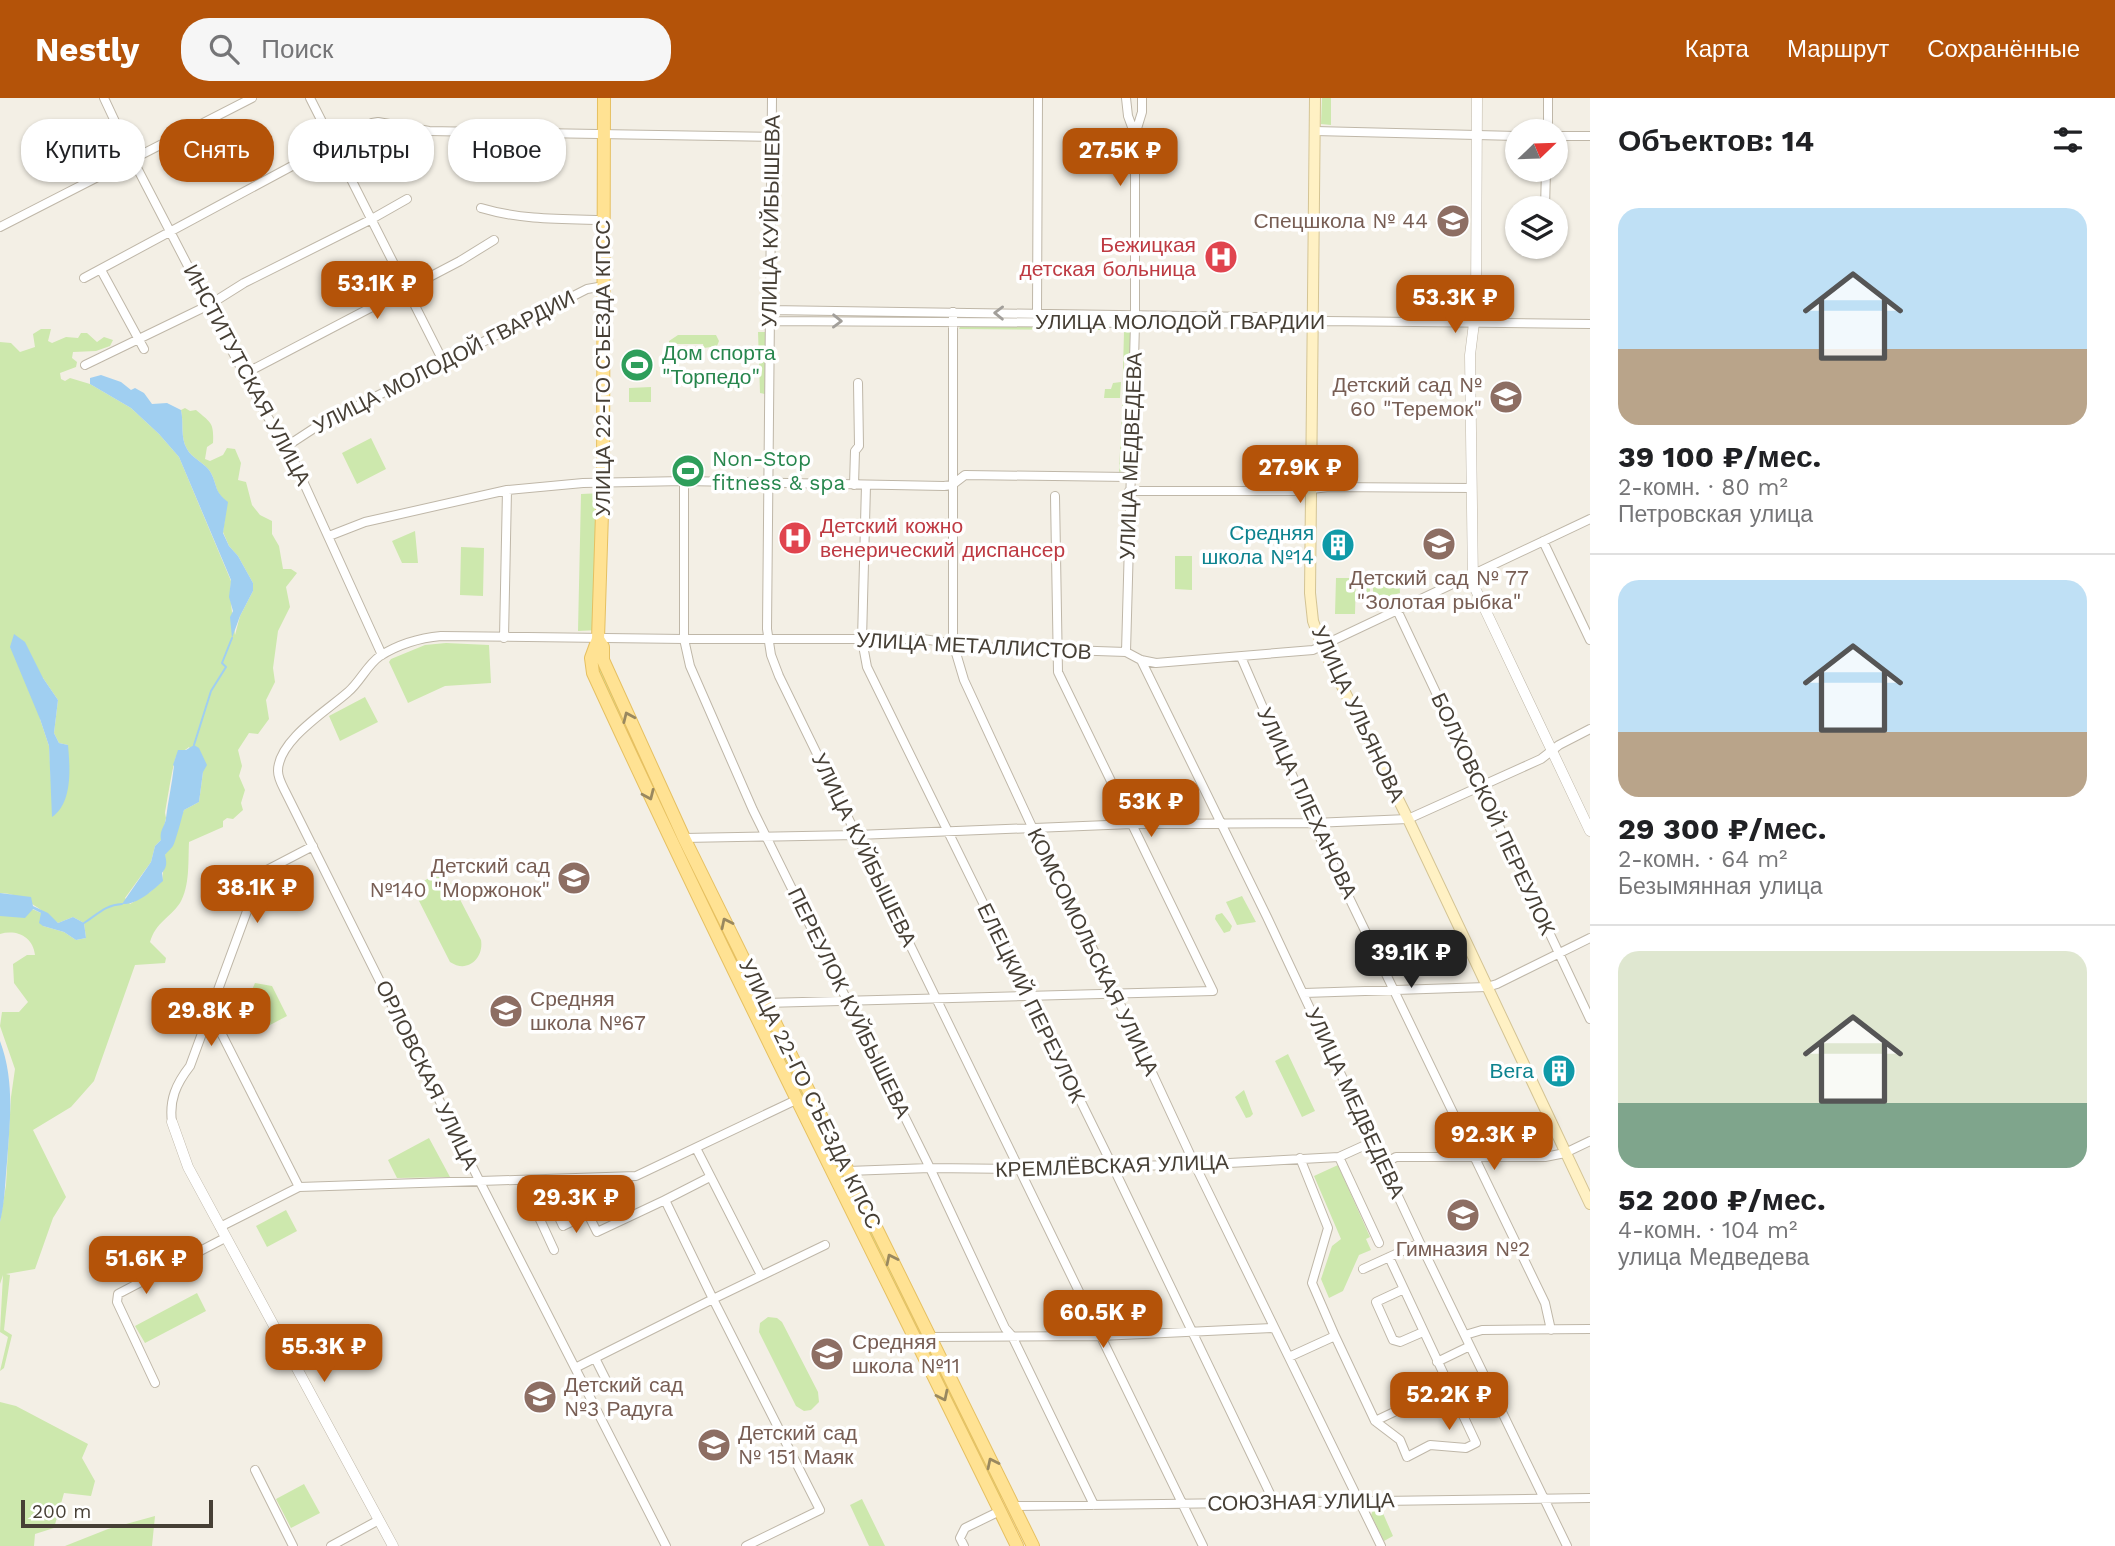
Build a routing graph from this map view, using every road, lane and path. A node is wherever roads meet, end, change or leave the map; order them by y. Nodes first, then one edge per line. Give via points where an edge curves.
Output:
1 (104, 98) edge
2 (252, 98) edge
3 (310, 98) edge
4 (604, 98) edge
5 (772, 98) edge
6 (1038, 98) edge
7 (1126, 98) edge
8 (1142, 98) edge
9 (1315, 98) edge
10 (1477, 98) edge
11 (1548, 98) edge
12 (114, 119) edge
13 (320, 119) edge
14 (1548, 119) edge
15 (434, 131) edge
16 (1315, 131) junction
17 (604, 134) junction
18 (1135, 135) junction
19 (1477, 135) junction
20 (1505, 135) edge
21 (1568, 136) edge
22 (1590, 136) edge
23 (772, 137) junction
24 (145, 154) edge
25 (288, 168) edge
26 (89, 182) edge
27 (144, 182) edge
28 (351, 182) edge
29 (407, 199) dead end
30 (481, 208) dead end
31 (370, 220) junction
32 (603, 220) junction
33 (0, 227) edge
34 (170, 231) junction
35 (494, 240) dead end
36 (101, 270) junction
37 (84, 278) dead end
38 (604, 286) junction
39 (407, 289) junction
40 (209, 305) junction
41 (769, 310) junction
42 (953, 312) junction
43 (1037, 313) junction
44 (1135, 319) junction
45 (769, 321) junction
46 (1313, 321) junction
47 (953, 322) junction
48 (1472, 322) junction
49 (1590, 324) edge
50 (138, 338) junction
51 (144, 349) dead end
52 (444, 363) junction
53 (85, 365) dead end
54 (244, 374) junction
55 (858, 383) dead end
56 (287, 446) junction
57 (1129, 477) junction
58 (684, 481) junction
59 (603, 482) junction
60 (768, 482) junction
61 (854, 485) junction
62 (866, 485) junction
63 (952, 485) junction
64 (1471, 488) junction
65 (1310, 489) junction
66 (507, 490) junction
67 (1129, 491) junction
68 (1055, 496) dead end
69 (1590, 519) edge
70 (329, 536) junction
71 (1543, 541) junction
72 (1472, 573) junction
73 (1397, 610) junction
74 (504, 638) junction
75 (598, 639) junction
76 (684, 639) junction
77 (768, 639) junction
78 (1590, 639) edge
79 (862, 640) junction
80 (953, 643) junction
81 (1322, 646) junction
82 (1057, 651) junction
83 (1126, 652) junction
84 (382, 655) junction
85 (1241, 657) junction
86 (1141, 660) junction
87 (1590, 729) edge
88 (1552, 750) junction
89 (1480, 786) junction
90 (285, 791) joint
91 (1408, 819) junction
92 (1313, 823) junction
93 (1132, 824) junction
94 (1220, 825) junction
95 (1033, 829) junction
96 (946, 831) junction
97 (1590, 831) edge
98 (857, 835) junction
99 (767, 837) junction
100 (684, 838) junction
101 (313, 846) junction
102 (1590, 938) edge
103 (1558, 954) junction
104 (1487, 987) junction
105 (1396, 991) junction
106 (1115, 993) junction
107 (1304, 993) junction
108 (1028, 997) junction
109 (938, 999) junction
110 (846, 1000) junction
111 (765, 1003) junction
112 (209, 1009) junction
113 (751, 1009) junction
114 (1590, 1019) edge
115 (796, 1100) junction
116 (172, 1122) joint
117 (1590, 1141) edge
118 (1372, 1142) junction
119 (696, 1148) junction
120 (1565, 1153) junction
121 (1339, 1157) junction
122 (1300, 1158) junction
123 (1475, 1158) junction
124 (1382, 1164) junction
125 (1195, 1165) junction
126 (1110, 1166) junction
127 (930, 1168) junction
128 (1019, 1169) junction
129 (848, 1171) junction
130 (710, 1177) junction
131 (576, 1178) junction
132 (479, 1180) junction
133 (299, 1187) junction
134 (576, 1188) junction
135 (664, 1200) junction
136 (553, 1204) junction
137 (1590, 1204) edge
138 (588, 1214) junction
139 (220, 1227) junction
140 (225, 1238) junction
141 (1420, 1242) junction
142 (1379, 1243) dead end
143 (825, 1245) dead end
144 (554, 1250) dead end
145 (1389, 1257) junction
146 (1363, 1269) dead end
147 (761, 1275) junction
148 (1404, 1289) junction
149 (713, 1299) junction
150 (1274, 1328) junction
151 (1590, 1329) edge
152 (1551, 1330) junction
153 (1423, 1332) junction
154 (1191, 1333) junction
155 (1465, 1335) junction
156 (1012, 1336) junction
157 (1100, 1336) junction
158 (1335, 1336) junction
159 (930, 1337) junction
160 (1470, 1346) junction
161 (1289, 1357) junction
162 (595, 1358) junction
163 (1437, 1362) junction
164 (575, 1368) junction
165 (607, 1381) dead end
166 (155, 1383) dead end
167 (1449, 1386) junction
168 (1375, 1421) junction
169 (255, 1470) dead end
170 (1544, 1498) junction
171 (1590, 1498) edge
172 (1359, 1500) junction
173 (1274, 1502) junction
174 (1182, 1504) junction
175 (1094, 1505) junction
176 (1013, 1506) junction
177 (1000, 1511) junction
178 (379, 1520) junction
179 (293, 1546) edge
180 (331, 1546) edge
181 (393, 1546) edge
182 (666, 1546) edge
183 (746, 1546) edge
184 (964, 1546) edge
185 (1017, 1546) edge
186 (1032, 1546) edge
187 (1203, 1546) edge
188 (1381, 1546) edge
189 (1567, 1546) edge

1 - 12 street, ИНСТИТУТСКАЯ УЛИЦА
2 - 24 street
3 - 13 street
4 - 17 main road, УЛИЦА 22-ГО СЪЕЗДА КПСС
5 - 23 street, УЛИЦА КУЙБЫШЕВА
6 - 43 street
7 - 18 street, УЛИЦА МЕДВЕДЕВА
8 - 18 street, УЛИЦА МЕДВЕДЕВА
9 - 16 main road, УЛИЦА УЛЬЯНОВА
10 - 19 street
11 - 14 street
15 - 17 street
16 - 19 street
16 - 46 main road, УЛИЦА УЛЬЯНОВА
17 - 23 street
17 - 32 main road, УЛИЦА 22-ГО СЪЕЗДА КПСС
18 - 44 street, УЛИЦА МЕДВЕДЕВА
19 - 20 street
19 - 48 street via 1476,307
21 - 22 street
23 - 41 street, УЛИЦА КУЙБЫШЕВА
25 - 34 street
26 - 33 street
27 - 34 street, ИНСТИТУТСКАЯ УЛИЦА
28 - 31 street
29 - 31 street
30 - 32 street via 525,218
31 - 39 street
31 - 40 street
32 - 38 main road, УЛИЦА 22-ГО СЪЕЗДА КПСС
34 - 36 street
34 - 40 street, ИНСТИТУТСКАЯ УЛИЦА
35 - 39 street
36 - 37 street
36 - 50 street
38 - 52 street, УЛИЦА МОЛОДОЙ ГВАРДИИ via 587,289
38 - 59 main road, УЛИЦА 22-ГО СЪЕЗДА КПСС
39 - 52 street
39 - 54 street
40 - 50 street
40 - 54 street, ИНСТИТУТСКАЯ УЛИЦА
41 - 42 street, УЛИЦА МОЛОДОЙ ГВАРДИИ
41 - 45 street, УЛИЦА КУЙБЫШЕВА
43 -> 42 street, УЛИЦА МОЛОДОЙ ГВАРДИИ
42 - 47 street, КОМСОМОЛЬСКАЯ УЛИЦА
43 - 44 street, УЛИЦА МОЛОДОЙ ГВАРДИИ
44 - 46 street, УЛИЦА МОЛОДОЙ ГВАРДИИ
44 - 47 street, УЛИЦА МОЛОДОЙ ГВАРДИИ
44 - 57 street, УЛИЦА МЕДВЕДЕВА
45 -> 47 street, УЛИЦА МОЛОДОЙ ГВАРДИИ
45 - 60 street, УЛИЦА КУЙБЫШЕВА
46 - 48 street, УЛИЦА МОЛОДОЙ ГВАРДИИ
46 - 65 main road, УЛИЦА УЛЬЯНОВА
47 - 63 street, КОМСОМОЛЬСКАЯ УЛИЦА
48 - 49 street, УЛИЦА МОЛОДОЙ ГВАРДИИ
48 - 64 street
50 - 51 street
50 - 53 street
52 - 56 street, УЛИЦА МОЛОДОЙ ГВАРДИИ
54 - 56 street, ИНСТИТУТСКАЯ УЛИЦА
55 - 61 street
56 - 70 street, ИНСТИТУТСКАЯ УЛИЦА
57 - 63 street via 965,475
57 - 67 street, УЛИЦА МЕДВЕДЕВА
58 - 59 street
58 - 60 street
58 - 76 street, ПЕРЕУЛОК КУЙБЫШЕВА
59 - 66 street
59 - 75 main road, УЛИЦА 22-ГО СЪЕЗДА КПСС
60 - 61 street
60 - 77 street, УЛИЦА КУЙБЫШЕВА
61 - 62 street
62 - 63 street
62 - 79 street, ЕЛЕЦКИЙ ПЕРЕУЛОК
63 - 80 street, КОМСОМОЛЬСКАЯ УЛИЦА
64 - 65 street
64 - 72 street
65 - 67 street
65 - 81 main road, УЛИЦА УЛЬЯНОВА via 1311,611
66 - 70 street via 365,522
66 - 74 street
67 - 83 street, УЛИЦА МЕДВЕДЕВА
68 - 82 street
69 - 71 street, УЛИЦА МЕТАЛЛИСТОВ
70 - 84 street, ИНСТИТУТСКАЯ УЛИЦА
71 - 72 street, УЛИЦА МЕТАЛЛИСТОВ
71 - 78 street
72 - 73 street, УЛИЦА МЕТАЛЛИСТОВ
72 - 88 street via 1476,593
73 - 81 street, УЛИЦА МЕТАЛЛИСТОВ
73 - 89 street, БОЛХОВСКОЙ ПЕРЕУЛОК
74 - 75 street, УЛИЦА МЕТАЛЛИСТОВ
74 - 84 street, УЛИЦА МЕТАЛЛИСТОВ via 428,637
75 - 76 street, УЛИЦА МЕТАЛЛИСТОВ
100 -> 75 main road, УЛИЦА 22-ГО СЪЕЗДА КПСС via 603,660
75 -> 113 main road, УЛИЦА 22-ГО СЪЕЗДА КПСС via 591,658 593,673
76 - 77 street, УЛИЦА МЕТАЛЛИСТОВ
76 - 99 street, ПЕРЕУЛОК КУЙБЫШЕВА via 690,666
77 - 79 street, УЛИЦА МЕТАЛЛИСТОВ
77 - 98 street, УЛИЦА КУЙБЫШЕВА via 779,676
79 - 80 street, УЛИЦА МЕТАЛЛИСТОВ
79 - 96 street, ЕЛЕЦКИЙ ПЕРЕУЛОК via 872,677
80 - 82 street, УЛИЦА МЕТАЛЛИСТОВ
80 - 95 street, КОМСОМОЛЬСКАЯ УЛИЦА via 964,680
81 - 85 street, УЛИЦА МЕТАЛЛИСТОВ
81 - 91 main road, УЛИЦА УЛЬЯНОВА
82 - 83 street, УЛИЦА МЕТАЛЛИСТОВ
82 - 93 street via 1058,672
83 - 86 street, УЛИЦА МЕТАЛЛИСТОВ
84 - 90 street, УЛИЦА МЕТАЛЛИСТОВ via 284,754 278,771
85 - 86 street, УЛИЦА МЕТАЛЛИСТОВ via 1162,663
85 - 92 street, УЛИЦА ПЛЕХАНОВА
86 - 94 street, УЛИЦА МЕДВЕДЕВА
87 - 88 street
88 - 89 street
88 - 97 street
89 - 91 street
89 - 103 street, БОЛХОВСКОЙ ПЕРЕУЛОК
90 - 101 street, ОРЛОВСКАЯ УЛИЦА
91 - 92 street
91 - 104 main road, УЛИЦА УЛЬЯНОВА
92 - 94 street
92 - 105 street, УЛИЦА ПЛЕХАНОВА
93 - 94 street
93 - 95 street
93 - 106 street via 1213,991
94 - 107 street, УЛИЦА МЕДВЕДЕВА
95 - 96 street
95 - 106 street, КОМСОМОЛЬСКАЯ УЛИЦА
96 - 98 street
96 - 108 street, ЕЛЕЦКИЙ ПЕРЕУЛОК
98 - 99 street
98 - 109 street, УЛИЦА КУЙБЫШЕВА
99 - 100 street
99 - 110 street, ПЕРЕУЛОК КУЙБЫШЕВА
111 -> 100 main road, УЛИЦА 22-ГО СЪЕЗДА КПСС
101 - 112 street via 267,870 257,884
101 - 132 street, ОРЛОВСКАЯ УЛИЦА
102 - 103 street
103 - 104 street
103 - 114 street, БОЛХОВСКОЙ ПЕРЕУЛОК
104 - 105 street
104 - 120 main road, УЛИЦА УЛЬЯНОВА
105 - 107 street
105 - 123 street, УЛИЦА ПЛЕХАНОВА
106 - 108 street
106 - 125 street, КОМСОМОЛЬСКАЯ УЛИЦА
107 - 118 street, УЛИЦА МЕДВЕДЕВА
108 - 109 street
108 - 126 street, ЕЛЕЦКИЙ ПЕРЕУЛОК
109 - 110 street
109 - 128 street, УЛИЦА КУЙБЫШЕВА
110 - 111 street
110 - 127 street, ПЕРЕУЛОК КУЙБЫШЕВА
111 - 113 main road
111 - 129 main road, УЛИЦА 22-ГО СЪЕЗДА КПСС
112 - 116 street via 171,1100
112 - 133 street
113 - 115 main road, УЛИЦА 22-ГО СЪЕЗДА КПСС
115 - 119 street
115 -> 177 main road, УЛИЦА 22-ГО СЪЕЗДА КПСС
116 - 139 street via 188,1167
117 - 120 street
118 - 121 street, КРЕМЛЁВСКАЯ УЛИЦА
118 - 124 street, УЛИЦА МЕДВЕДЕВА
119 - 130 street
119 - 131 street via 636,1175
120 - 123 street
120 - 137 main road, УЛИЦА УЛЬЯНОВА
121 - 122 street, КРЕМЛЁВСКАЯ УЛИЦА
121 - 142 street
122 - 125 street, КРЕМЛЁВСКАЯ УЛИЦА
122 - 158 street via 1328,1228 1312,1283
123 - 124 street via 1396,1157
123 - 152 street, УЛИЦА ПЛЕХАНОВА via 1545,1303
124 - 141 street, УЛИЦА МЕДВЕДЕВА
125 - 126 street, КРЕМЛЁВСКАЯ УЛИЦА
125 - 150 street, КОМСОМОЛЬСКАЯ УЛИЦА
126 - 128 street, КРЕМЛЁВСКАЯ УЛИЦА
126 - 154 street, ЕЛЕЦКИЙ ПЕРЕУЛОК
127 - 128 street, КРЕМЛЁВСКАЯ УЛИЦА
127 - 129 street, КРЕМЛЁВСКАЯ УЛИЦА
127 - 156 street, ПЕРЕУЛОК КУЙБЫШЕВА
128 - 157 street, УЛИЦА КУЙБЫШЕВА
159 -> 129 main road, УЛИЦА 22-ГО СЪЕЗДА КПСС
130 - 135 street
130 - 147 street
131 - 132 street
131 - 134 street
132 - 133 street
132 - 164 street, ОРЛОВСКАЯ УЛИЦА
133 - 139 street
134 - 136 street via 551,1200
134 - 138 street
135 - 138 street via 597,1232
135 - 149 street
136 - 138 street via 563,1226
136 - 144 street via 537,1213
139 - 140 street
140 - 166 street via 118,1294 121,1312
140 - 178 street
141 - 145 street
141 - 155 street, УЛИЦА МЕДВЕДЕВА
143 - 147 street
145 - 146 street
145 - 148 street
147 - 149 street
148 - 153 street
148 - 153 street via 1376,1302 1393,1340 1400,1342
149 - 162 street
149 - 183 street via 820,1510
150 - 154 street
150 - 161 street, КОМСОМОЛЬСКАЯ УЛИЦА
151 - 152 street
152 - 155 street via 1482,1330
153 - 163 street
154 - 157 street
154 - 173 street, ЕЛЕЦКИЙ ПЕРЕУЛОК
155 - 160 street, УЛИЦА МЕДВЕДЕВА
156 - 157 street
156 - 159 street
156 - 175 street, ПЕРЕУЛОК КУЙБЫШЕВА
157 - 174 street, УЛИЦА КУЙБЫШЕВА
158 - 161 street
158 - 168 street
176 -> 159 main road, УЛИЦА 22-ГО СЪЕЗДА КПСС
160 - 163 street
160 - 170 street, УЛИЦА МЕДВЕДЕВА
161 - 172 street, КОМСОМОЛЬСКАЯ УЛИЦА
162 - 164 street
162 - 165 street
163 - 167 street
164 - 182 street, ОРЛОВСКАЯ УЛИЦА
167 - 168 street
167 - 168 street via 1476,1443 1465,1448 1430,1445 1408,1457 1400,1440
169 - 179 street
170 - 171 street, СОЮЗНАЯ УЛИЦА
170 - 172 street, СОЮЗНАЯ УЛИЦА
170 - 189 street, УЛИЦА МЕДВЕДЕВА
172 - 173 street, СОЮЗНАЯ УЛИЦА
172 - 188 street, КОМСОМОЛЬСКАЯ УЛИЦА
173 - 174 street, СОЮЗНАЯ УЛИЦА
174 - 175 street, СОЮЗНАЯ УЛИЦА
174 - 187 street, УЛИЦА КУЙБЫШЕВА
175 - 176 street, СОЮЗНАЯ УЛИЦА
176 - 177 main road
176 - 186 main road, УЛИЦА 22-ГО СЪЕЗДА КПСС
177 - 184 street via 965,1528 960,1538
177 - 185 main road, УЛИЦА 22-ГО СЪЕЗДА КПСС
178 - 180 street
178 - 181 street

